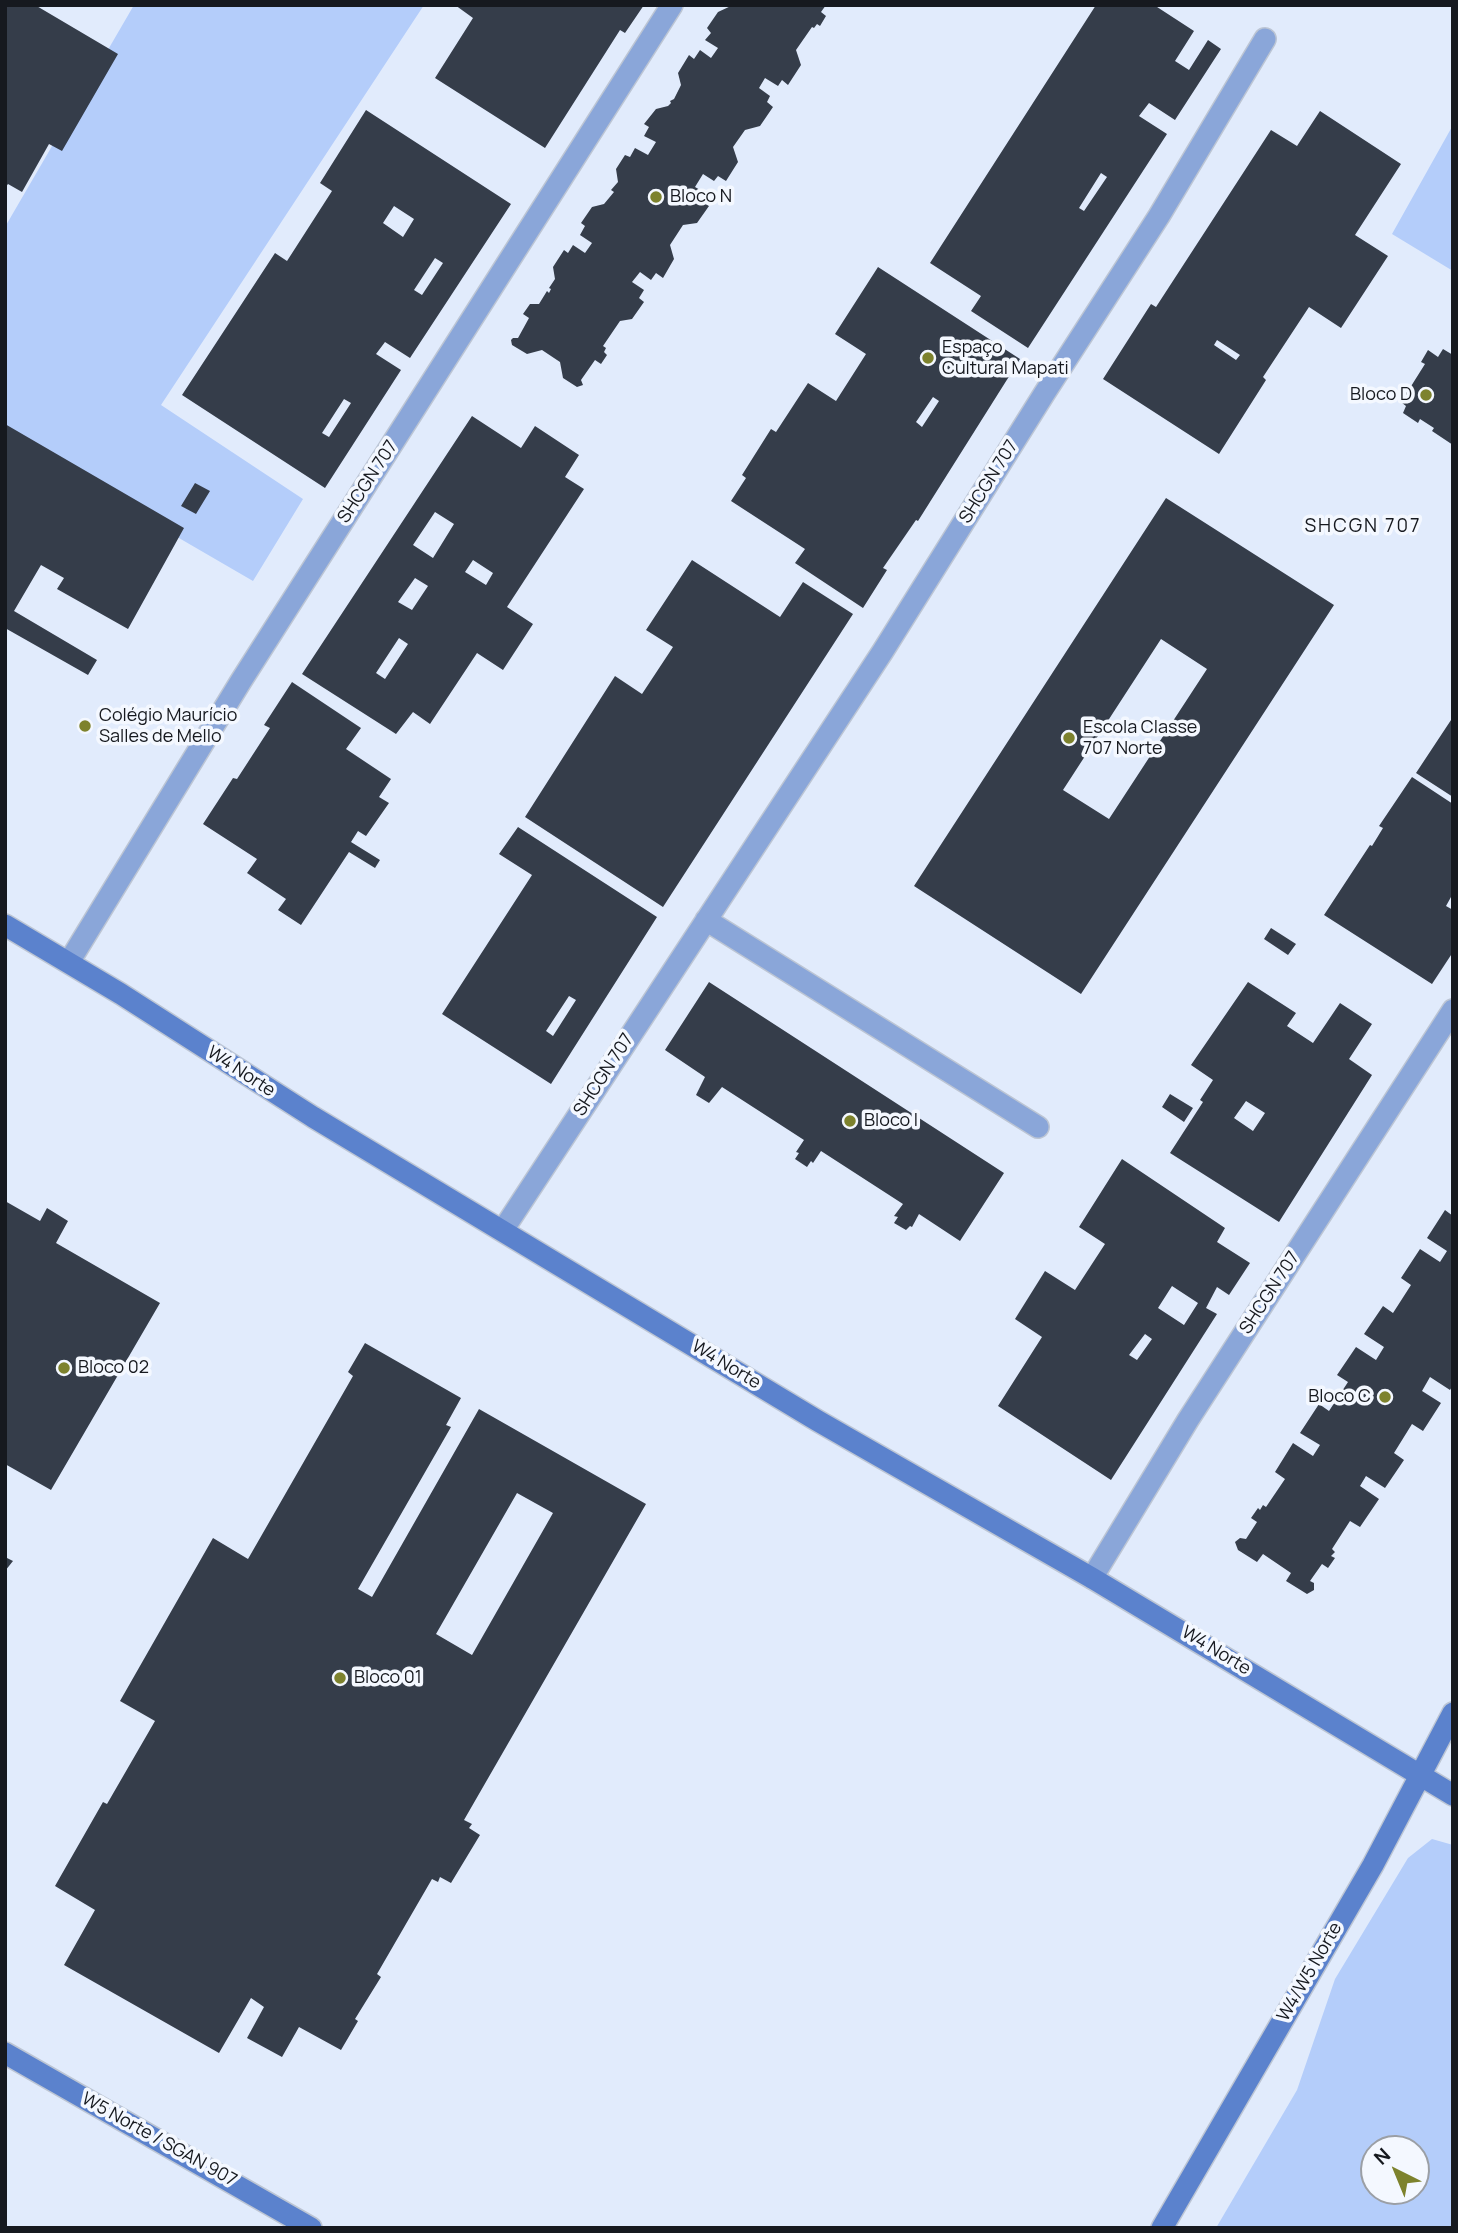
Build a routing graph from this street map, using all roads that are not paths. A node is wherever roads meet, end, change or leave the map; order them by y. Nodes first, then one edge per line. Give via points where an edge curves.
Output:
1 (672, 5) edge
2 (1265, 39) dead end
3 (706, 920) junction
4 (5, 925) edge
5 (69, 962) junction
6 (1453, 1010) edge
7 (1038, 1127) dead end
8 (503, 1230) junction
9 (1092, 1578) junction
10 (1453, 1713) edge
11 (1421, 1774) junction
12 (1453, 1795) edge
13 (5, 2053) edge
14 (1162, 2227) edge
15 (311, 2228) edge

1 - 5 street, SHCGN 707 via 248,670
2 - 3 street, SHCGN 707 via 883,651
3 - 7 street
3 - 8 street, SHCGN 707
4 - 5 main road, W4 Norte
5 - 8 main road, W4 Norte via 279,1097
6 - 9 street, SHCGN 707 via 1188,1420
8 - 9 main road, W4 Norte via 818,1421
9 - 11 main road, W4 Norte
10 - 11 main road, W4/W5 Norte
11 - 12 main road, W4 Norte
11 - 14 main road, W4/W5 Norte
13 - 15 main road, W5 Norte / SGAN 907

